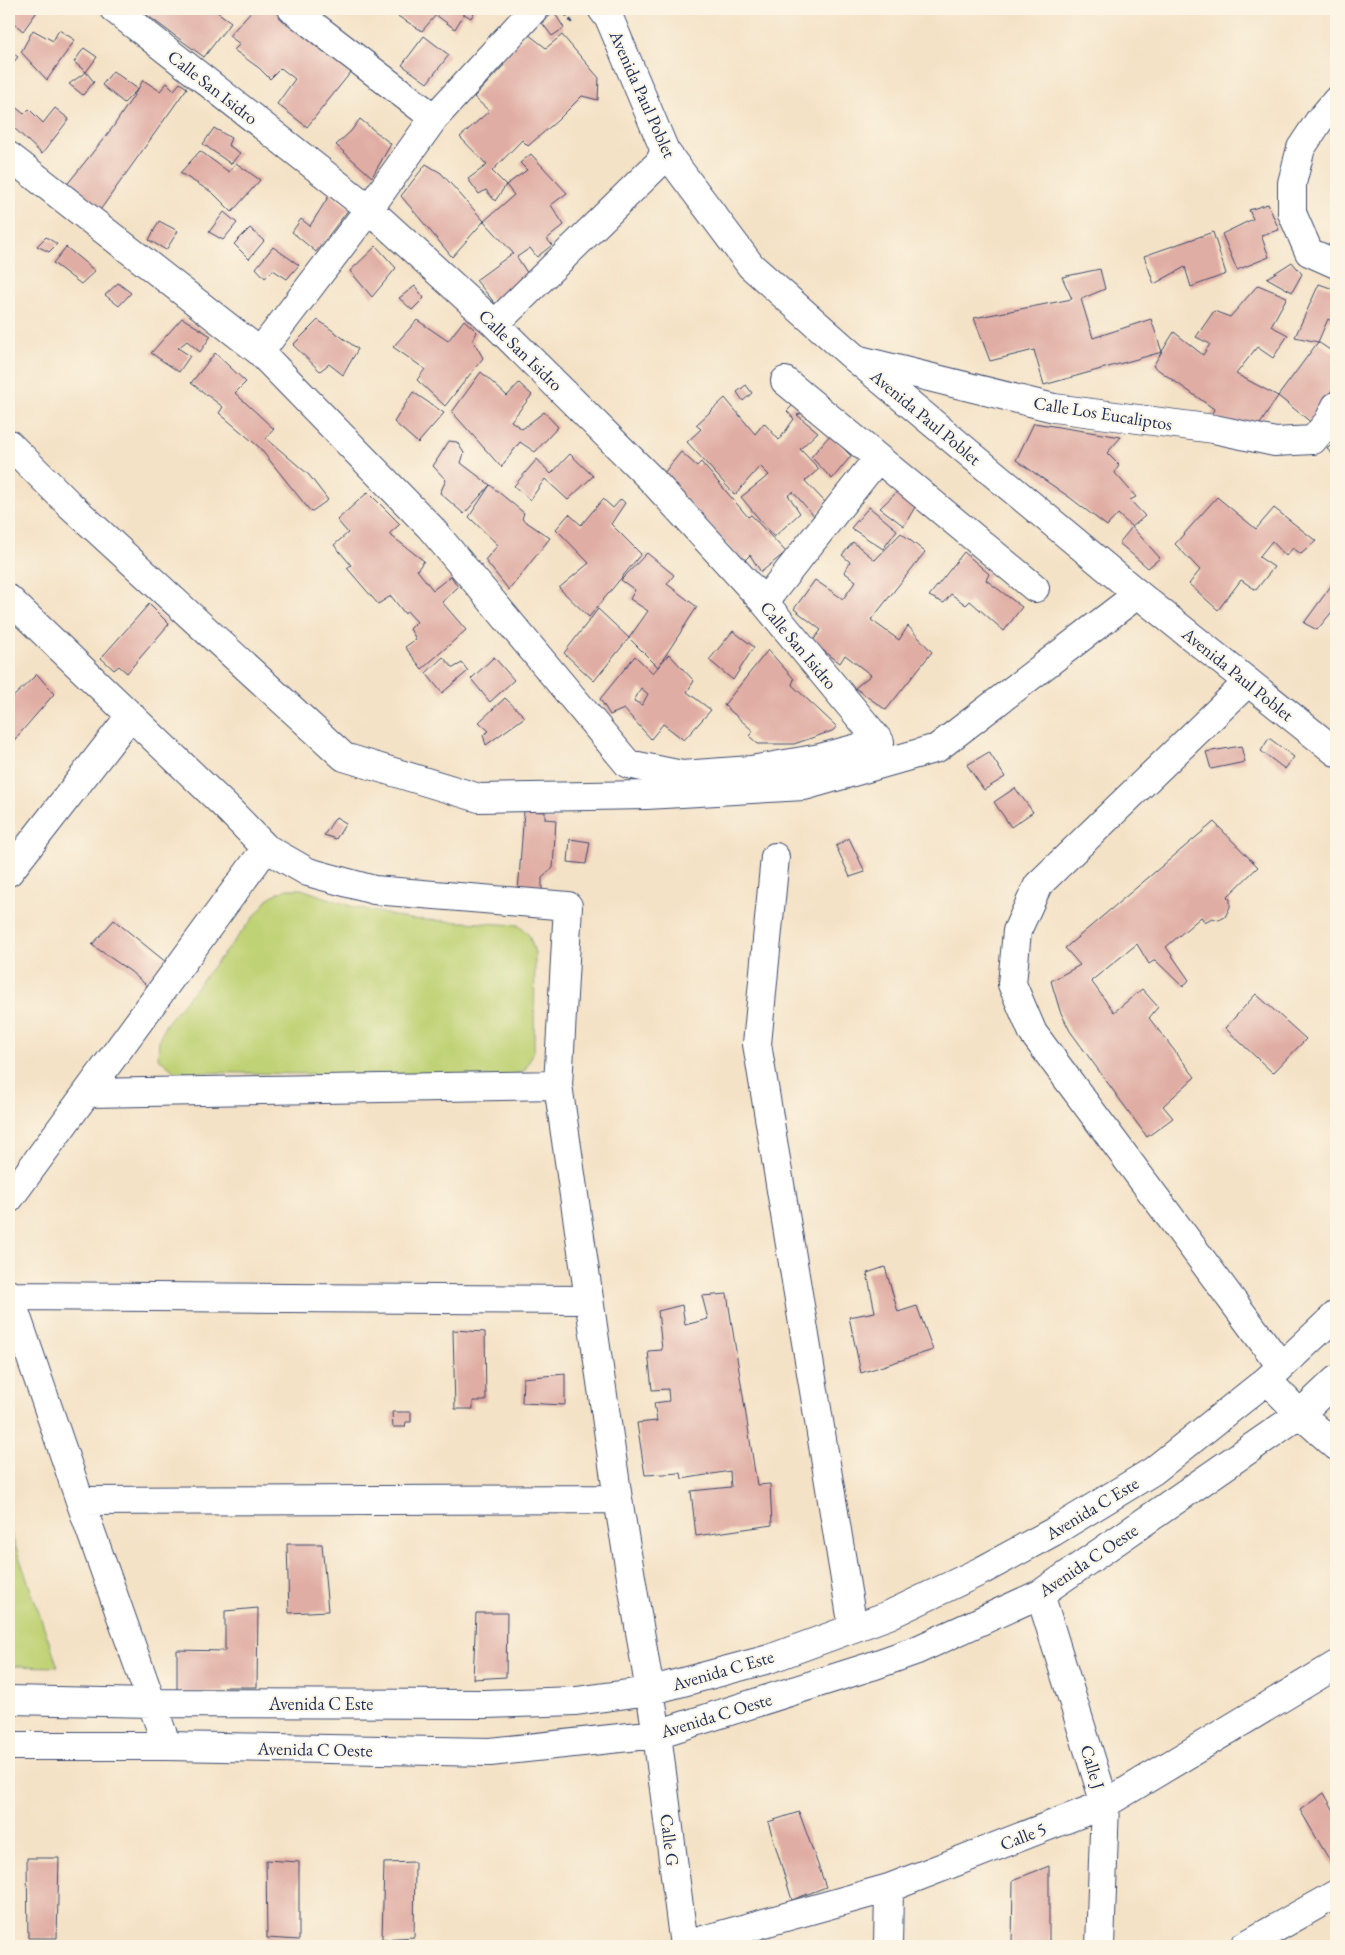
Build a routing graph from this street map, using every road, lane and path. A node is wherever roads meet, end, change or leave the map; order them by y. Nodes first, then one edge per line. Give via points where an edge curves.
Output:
1 (114, 9) edge
2 (292, 9) edge
3 (534, 9) edge
4 (602, 9) edge
5 (1336, 101) edge
6 (434, 118) junction
7 (665, 151) junction
8 (9, 156) edge
9 (369, 209) junction
10 (1336, 264) edge
11 (495, 324) junction
12 (260, 352) junction
13 (856, 359) junction
14 (784, 381) dead end
15 (1336, 406) edge
16 (9, 444) edge
17 (878, 458) junction
18 (1036, 588) dead end
19 (1138, 594) junction
20 (9, 599) edge
21 (764, 602) junction
22 (1248, 682) junction
23 (131, 715) junction
24 (1336, 752) edge
25 (266, 848) junction
26 (775, 857) dead end
27 (9, 872) edge
28 (558, 1085) junction
29 (87, 1093) junction
30 (9, 1199) edge
31 (9, 1295) edge
32 (589, 1300) junction
33 (1336, 1315) edge
34 (1274, 1373) junction
35 (1336, 1380) edge
36 (1300, 1414) junction
37 (1336, 1446) edge
38 (618, 1500) junction
39 (80, 1501) junction
40 (1040, 1594) junction
41 (853, 1628) junction
42 (1336, 1665) edge
43 (650, 1691) junction
44 (9, 1700) edge
45 (152, 1703) junction
46 (657, 1734) junction
47 (9, 1746) edge
48 (167, 1746) junction
49 (1105, 1804) junction
50 (889, 1888) junction
51 (1336, 1894) edge
52 (684, 1946) edge
53 (888, 1946) edge
54 (1100, 1946) edge
55 (1244, 1946) edge

1 - 9 street, Calle San Isidro
2 - 6 street
3 - 6 street
4 - 7 street, Avenida Paul Poblet via 610,20
5 - 10 street via 1301,148 1292,183 1292,213 1309,252
6 - 9 street
7 - 11 street via 659,163
7 - 13 street, Avenida Paul Poblet via 751,266
8 - 12 street
9 - 11 street, Calle San Isidro
9 - 12 street
11 - 21 street, Calle San Isidro via 652,480
12 - 21 street, Calle San Isidro via 430,527 628,764 682,775 750,770 820,758 880,742
13 - 15 street, Calle Los Eucaliptos via 1054,408 1214,429 1275,442 1313,440
13 - 19 street, Avenida Paul Poblet
14 - 17 street
16 - 19 street via 70,505 344,757 479,798 646,795 804,786 937,748
17 - 18 street
17 - 21 street
19 - 22 street, Avenida Paul Poblet
20 - 23 street
22 - 24 street, Avenida Paul Poblet
22 - 34 street via 1038,885 1017,931 1012,984 1033,1033
23 - 25 street
23 - 27 street
25 - 28 street, Calle G via 308,872 374,890 568,906
25 - 29 street
26 - 41 street via 756,1044
28 - 29 street
28 - 32 street, Calle G
29 - 30 street
31 - 32 street
31 - 39 street
32 - 38 street, Calle G
33 - 34 street, Avenida C Este
34 - 36 street
34 - 41 street, Avenida C Este via 1153,1471 1061,1527 981,1571 889,1615
35 - 36 street, Avenida C Oeste
36 - 37 street
36 - 40 street, Avenida C Oeste
38 - 39 street
38 - 43 street, Calle G
39 - 45 street
40 - 46 street, Avenida C Oeste via 917,1650
40 - 49 street, Calle J
41 - 43 street, Avenida C Este via 769,1659
42 - 49 street, Calle 5
43 - 45 street, Avenida C Este via 576,1701 485,1704
43 - 46 street, Calle G
44 - 45 street, Avenida C Este
45 - 48 street
46 - 48 street, Avenida C Oeste via 490,1752
46 - 52 street, Calle G
47 - 48 street, Avenida C Oeste
49 - 50 street, Calle 5
49 - 54 street, Calle J
50 - 52 street, Calle 5
50 - 53 street
51 - 55 street

